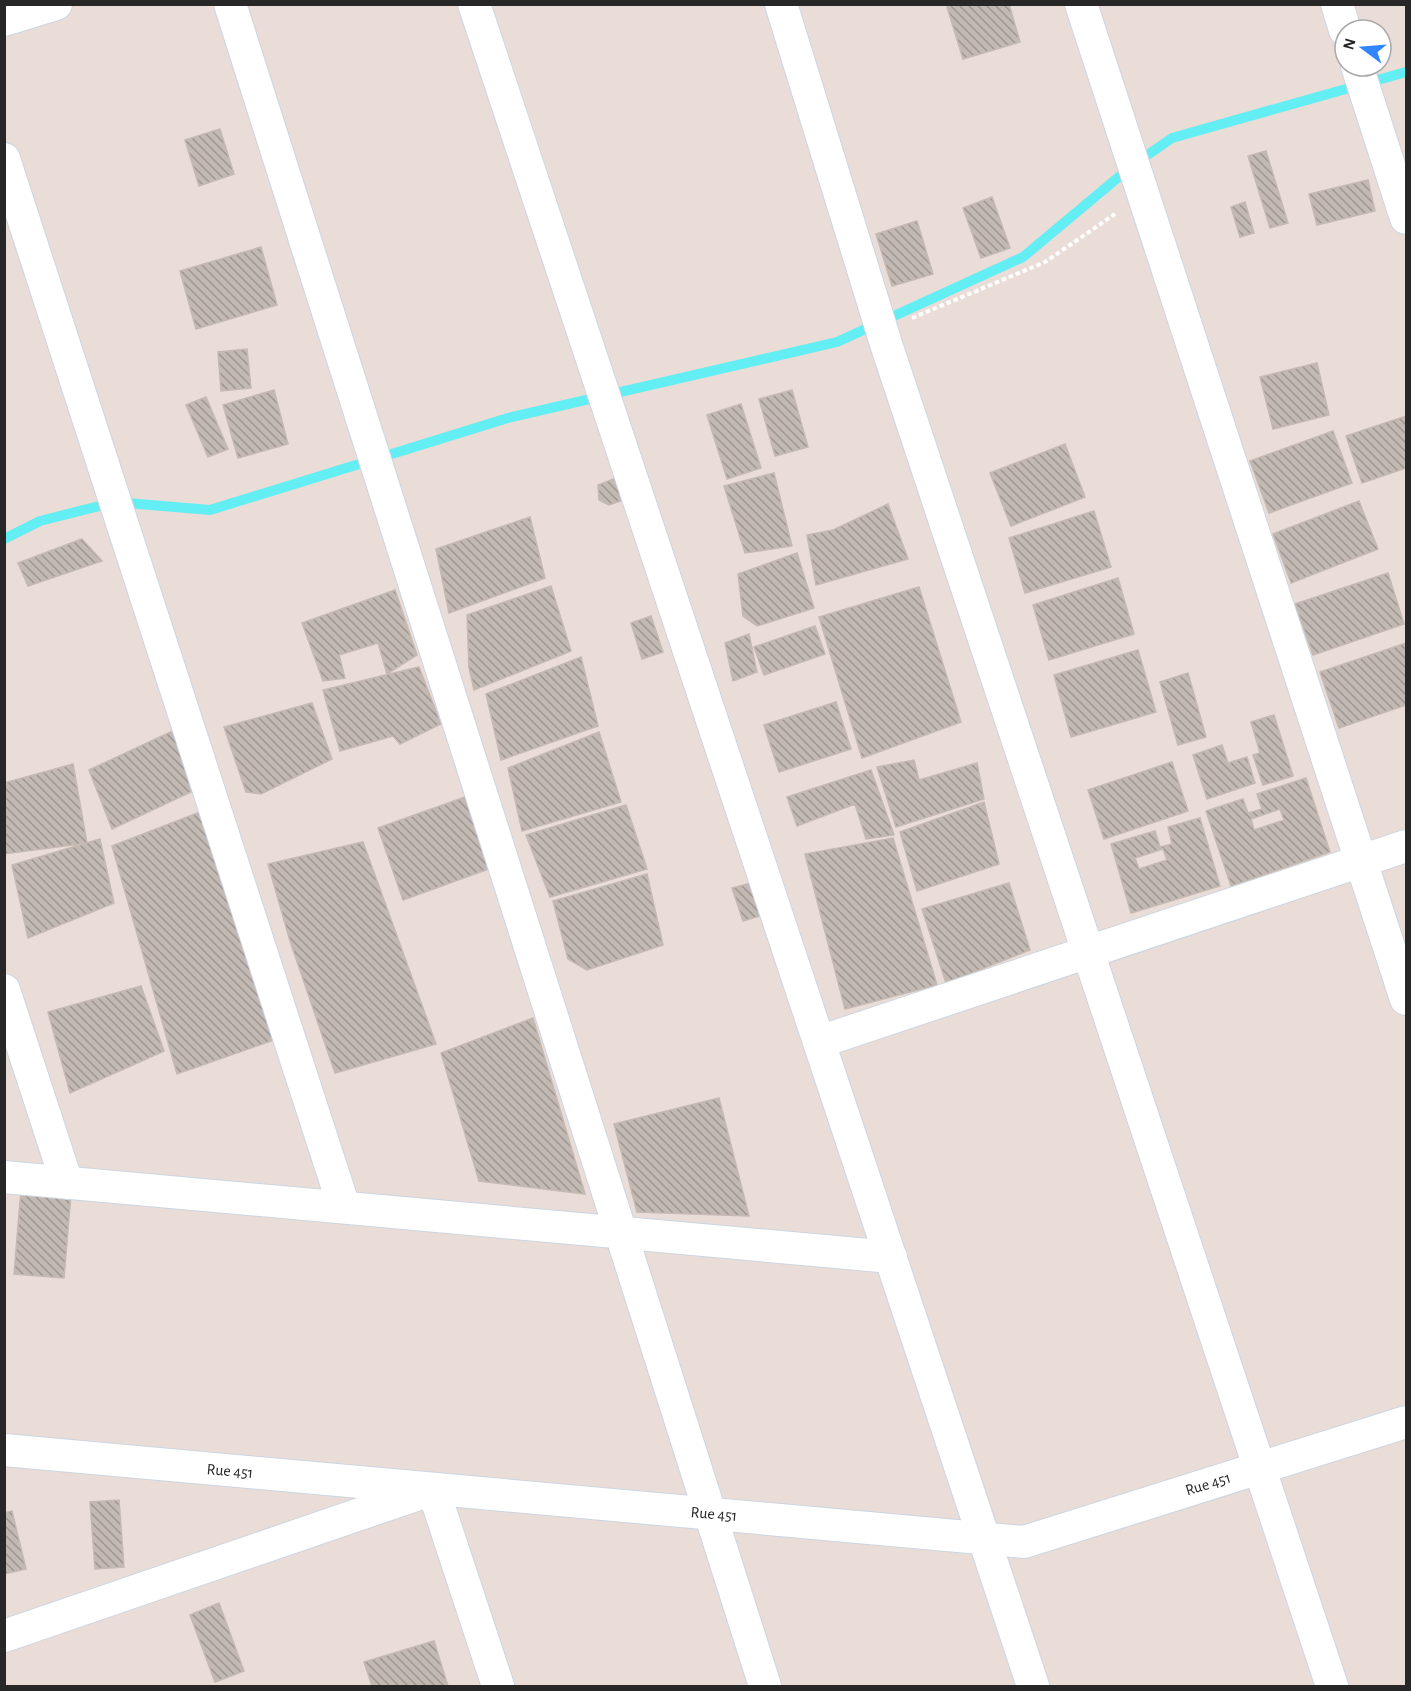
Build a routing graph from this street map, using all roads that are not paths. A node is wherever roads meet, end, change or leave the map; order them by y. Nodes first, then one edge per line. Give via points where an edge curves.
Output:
1 (56, 4) edge
2 (230, 4) edge
3 (474, 4) edge
4 (781, 4) edge
5 (1081, 4) edge
6 (4, 20) edge
7 (1362, 78) edge
8 (4, 159) edge
9 (1398, 164) edge
10 (1407, 218) edge
11 (1407, 846) edge
12 (1361, 861) junction
13 (1088, 952) junction
14 (4, 990) edge
15 (1407, 999) edge
16 (819, 1042) junction
17 (4, 1177) edge
18 (67, 1183) junction
19 (344, 1208) junction
20 (621, 1233) junction
21 (891, 1257) junction
22 (1407, 1422) edge
23 (4, 1450) edge
24 (1260, 1468) junction
25 (433, 1489) junction
26 (710, 1513) junction
27 (982, 1538) junction
28 (4, 1636) edge
29 (498, 1686) edge
30 (765, 1686) edge
31 (1033, 1686) edge
32 (1332, 1686) edge

1 - 6 street
2 - 20 street
3 - 16 street
4 - 13 street via 884,338
5 - 12 street
7 - 9 street
8 - 19 street
9 - 10 street
11 - 12 street
12 - 13 street
12 - 15 street
13 - 16 street
13 - 24 street
14 - 18 street
16 - 21 street
17 - 18 street
18 - 19 street
19 - 20 street
20 - 21 street
20 - 26 street
21 - 27 street
22 - 24 street, Rue 451
23 - 25 street, Rue 451
24 - 27 street, Rue 451 via 1024,1542
24 - 32 street
25 - 26 street, Rue 451
25 - 28 street
25 - 29 street
26 - 27 street, Rue 451
26 - 30 street
27 - 31 street

